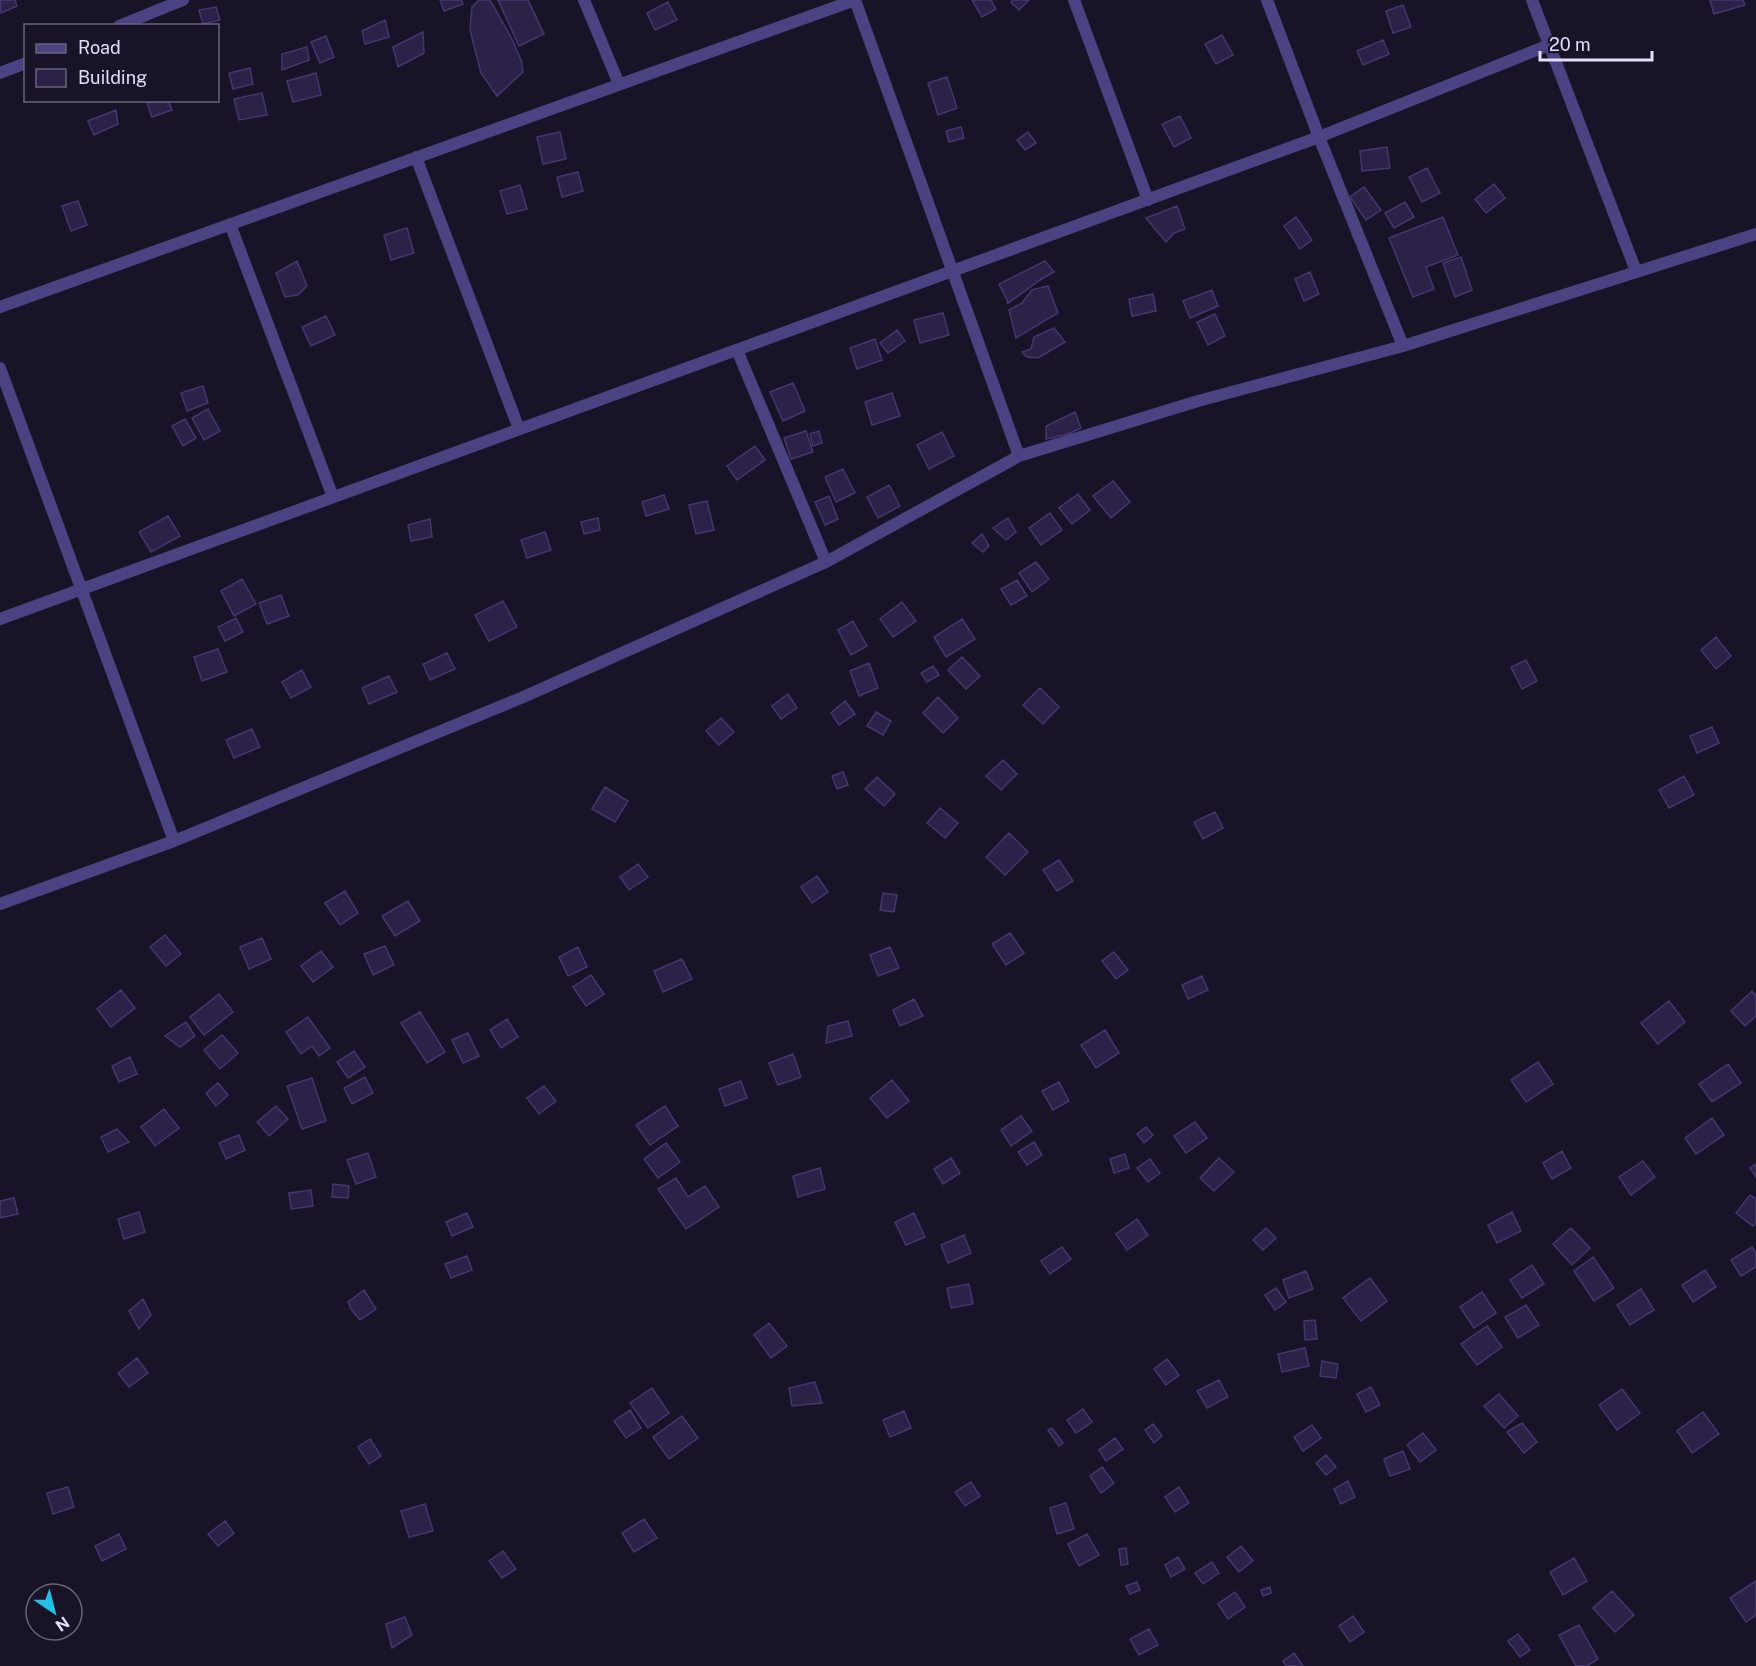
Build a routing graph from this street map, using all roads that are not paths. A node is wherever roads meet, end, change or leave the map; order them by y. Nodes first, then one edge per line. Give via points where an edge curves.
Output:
1 (183, 0) edge
2 (584, 0) edge
3 (855, 0) edge
4 (1074, 0) edge
5 (1268, 0) edge
6 (1532, 0) edge
7 (124, 24) edge
8 (1549, 45) junction
9 (24, 64) edge
10 (0, 73) edge
11 (619, 84) junction
12 (1319, 137) junction
13 (416, 158) junction
14 (1149, 200) junction
15 (230, 224) junction
16 (1756, 234) edge
17 (952, 271) junction
18 (1636, 271) junction
19 (0, 307) edge
20 (1403, 346) junction
21 (737, 350) junction
22 (0, 368) edge
23 (519, 429) junction
24 (1019, 456) junction
25 (333, 497) junction
26 (826, 562) junction
27 (81, 588) junction
28 (0, 619) edge
29 (174, 841) junction
30 (0, 904) edge

1 - 7 street
2 - 11 street
3 - 11 street
3 - 17 street
4 - 14 street
5 - 12 street
6 - 8 street
8 - 12 street
8 - 18 street
9 - 10 street
11 - 13 street
12 - 14 street
12 - 20 street
13 - 15 street
13 - 23 street
14 - 17 street
15 - 19 street
15 - 25 street
16 - 18 street
17 - 21 street
17 - 24 street
18 - 20 street
20 - 24 street via 1198,401
21 - 23 street
21 - 26 street
22 - 27 street
23 - 25 street
24 - 26 street
25 - 27 street
26 - 29 street via 521,698
27 - 28 street
27 - 29 street
29 - 30 street

